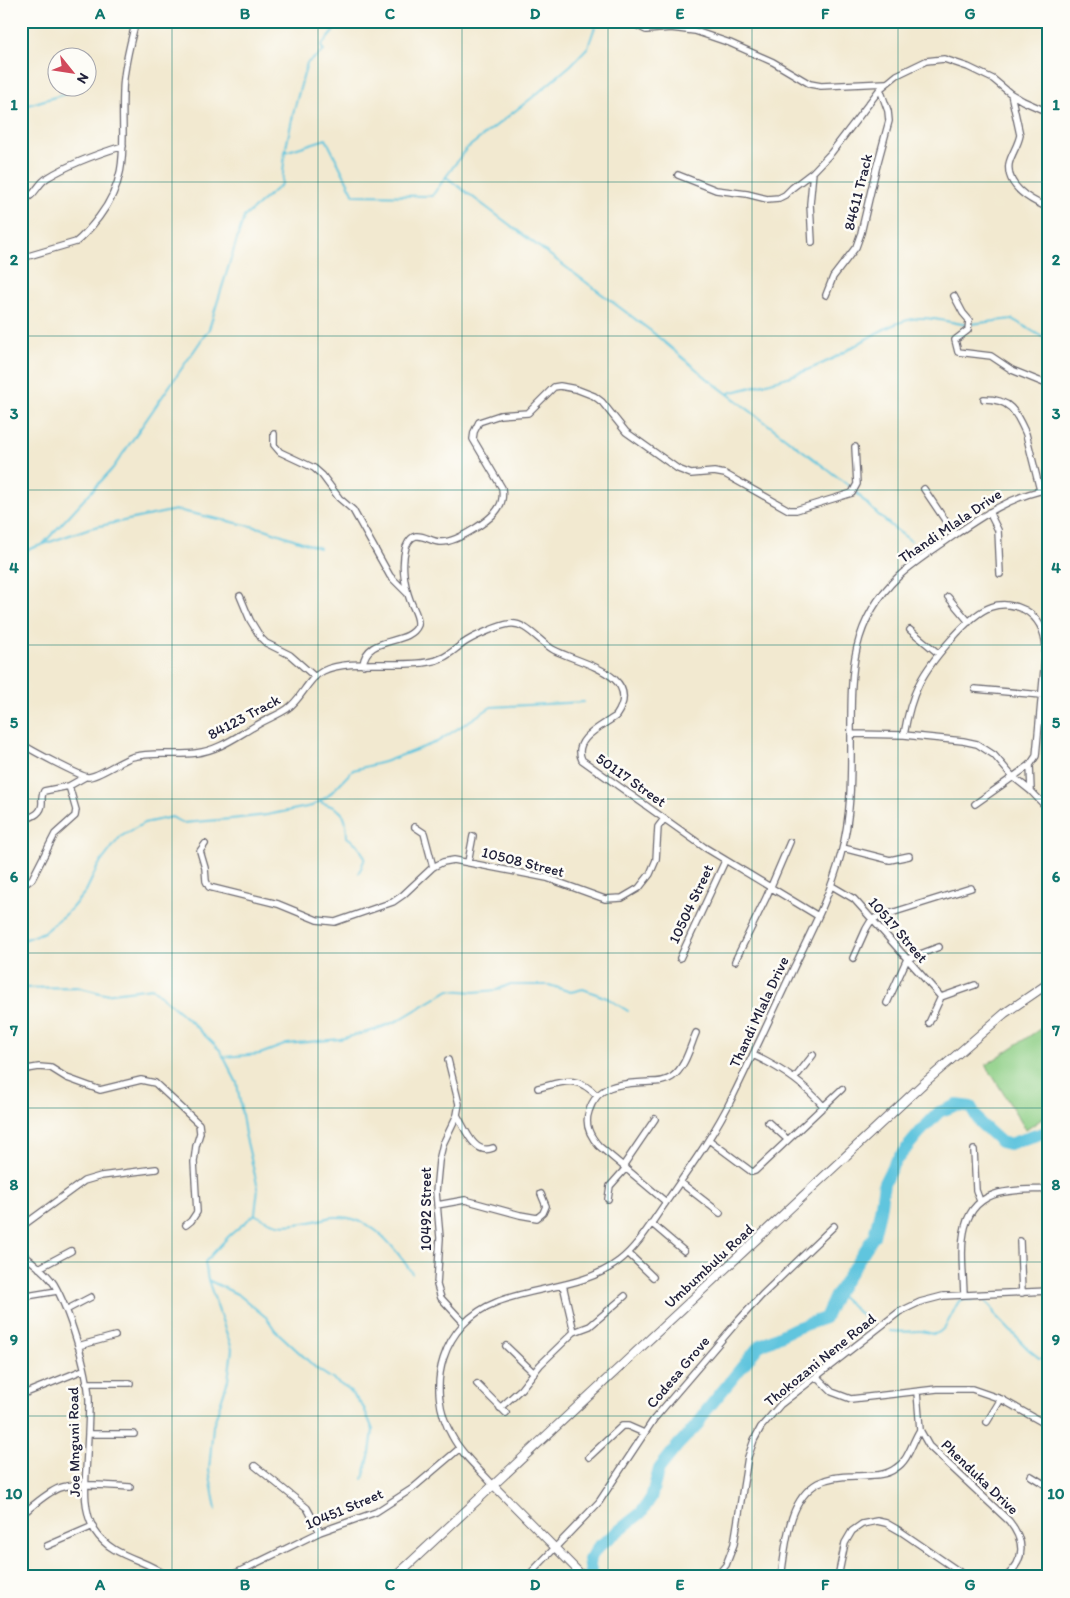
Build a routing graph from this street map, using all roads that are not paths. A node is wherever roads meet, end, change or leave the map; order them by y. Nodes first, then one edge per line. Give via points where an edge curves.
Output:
1 (136, 21) edge
2 (634, 21) edge
3 (886, 83) junction
4 (880, 89) junction
5 (1010, 94) junction
6 (1049, 110) edge
7 (123, 146) junction
8 (813, 172) junction
9 (678, 175) dead end
10 (21, 200) edge
11 (1049, 208) edge
12 (812, 242) dead end
13 (24, 257) dead end
14 (826, 295) dead end
15 (954, 296) dead end
16 (1049, 385) edge
17 (984, 399) dead end
18 (274, 434) dead end
19 (854, 447) dead end
20 (924, 489) dead end
21 (1049, 489) edge
22 (1040, 490) junction
23 (989, 512) junction
24 (955, 535) junction
25 (1000, 574) dead end
26 (408, 593) junction
27 (240, 596) dead end
28 (948, 597) dead end
29 (969, 622) junction
30 (910, 630) dead end
31 (939, 654) junction
32 (364, 665) junction
33 (315, 677) junction
34 (975, 689) dead end
35 (1042, 695) junction
36 (851, 734) junction
37 (904, 735) junction
38 (21, 744) edge
39 (1030, 765) junction
40 (1012, 776) junction
41 (84, 777) junction
42 (70, 786) junction
43 (1031, 791) junction
44 (975, 804) dead end
45 (1049, 810) edge
46 (664, 819) junction
47 (21, 822) edge
48 (415, 827) dead end
49 (473, 836) dead end
50 (790, 842) dead end
51 (205, 844) dead end
52 (843, 848) junction
53 (909, 856) dead end
54 (725, 861) junction
55 (468, 862) junction
56 (433, 867) junction
57 (832, 886) junction
58 (21, 887) edge
59 (771, 888) junction
60 (971, 888) dead end
61 (818, 916) junction
62 (872, 919) junction
63 (939, 947) dead end
64 (680, 958) dead end
65 (853, 958) dead end
66 (907, 959) junction
67 (735, 961) dead end
68 (1049, 983) edge
69 (975, 986) dead end
70 (941, 997) junction
71 (887, 1003) dead end
72 (929, 1023) dead end
73 (696, 1033) dead end
74 (753, 1055) junction
75 (813, 1055) dead end
76 (448, 1060) dead end
77 (21, 1070) edge
78 (795, 1078) junction
79 (538, 1088) dead end
80 (842, 1089) dead end
81 (597, 1096) junction
82 (824, 1107) junction
83 (457, 1115) junction
84 (655, 1119) dead end
85 (768, 1122) dead end
86 (709, 1140) junction
87 (788, 1140) junction
88 (493, 1148) dead end
89 (974, 1150) dead end
90 (624, 1167) junction
91 (156, 1169) dead end
92 (680, 1182) junction
93 (1049, 1189) edge
94 (542, 1194) dead end
95 (608, 1198) dead end
96 (666, 1202) junction
97 (980, 1202) junction
98 (437, 1205) junction
99 (720, 1214) dead end
100 (651, 1223) junction
101 (186, 1224) dead end
102 (834, 1226) dead end
103 (21, 1227) edge
104 (1020, 1241) dead end
105 (71, 1251) dead end
106 (684, 1251) dead end
107 (21, 1253) edge
108 (628, 1253) junction
109 (39, 1268) junction
110 (653, 1277) dead end
111 (563, 1285) junction
112 (57, 1290) junction
113 (1049, 1291) edge
114 (1022, 1292) junction
115 (964, 1295) junction
116 (625, 1296) dead end
117 (21, 1297) edge
118 (91, 1297) dead end
119 (66, 1310) junction
120 (464, 1323) junction
121 (574, 1332) junction
122 (115, 1336) dead end
123 (78, 1346) junction
124 (506, 1346) dead end
125 (83, 1370) junction
126 (534, 1374) junction
127 (817, 1377) junction
128 (86, 1383) junction
129 (130, 1383) dead end
130 (477, 1384) dead end
131 (917, 1392) junction
132 (21, 1395) edge
133 (1001, 1399) junction
134 (500, 1408) junction
135 (506, 1413) dead end
136 (987, 1422) dead end
137 (1049, 1426) edge
138 (920, 1430) junction
139 (644, 1432) junction
140 (88, 1434) junction
141 (134, 1434) dead end
142 (460, 1448) junction
143 (588, 1457) dead end
144 (255, 1466) dead end
145 (1030, 1476) dead end
146 (86, 1486) junction
147 (494, 1486) junction
148 (130, 1487) dead end
149 (1049, 1487) edge
150 (21, 1515) edge
151 (93, 1526) junction
152 (320, 1532) junction
153 (47, 1546) dead end
154 (555, 1548) junction
155 (581, 1574) edge
156 (168, 1577) edge
157 (228, 1577) edge
158 (395, 1577) edge
159 (527, 1577) edge
160 (716, 1577) edge
161 (781, 1577) edge
162 (838, 1577) edge
163 (966, 1577) edge
164 (1006, 1577) edge

1 - 7 street via 124,82
2 - 3 street via 646,30 671,28 695,31 730,43 773,62 810,84
3 - 4 street
3 - 5 street via 908,68 944,59 968,66 993,79
4 - 8 street
4 - 14 street, 84611 Track via 889,121 861,233 856,247 833,277
5 - 6 street
5 - 11 street via 1020,135 1011,156 1010,173 1016,186 1028,197
7 - 10 street via 65,168
7 - 13 street via 117,188 81,238 71,244
8 - 9 street via 785,195 773,199 716,190
8 - 12 street via 810,204
15 - 16 street via 969,320 968,330 955,340 958,352 991,356 1012,370
17 - 22 street via 1006,402 1022,426
18 - 26 street via 274,445 280,452 314,468 353,510 390,576
19 - 26 street via 857,484 852,493 789,510 725,474 691,474 678,469 626,432 608,407 594,396 576,389 556,387 528,413 500,415 480,422 473,439 502,488 502,502 494,514 450,542 418,536 412,538 406,546 404,563
20 - 24 street
21 - 22 street, Thandi Mlala Drive
22 - 23 street, Thandi Mlala Drive
23 - 24 street, Thandi Mlala Drive
23 - 25 street via 998,530
24 - 36 street, Thandi Mlala Drive via 899,576 871,612 853,662
26 - 32 street via 418,621 417,629 370,650 364,658
27 - 33 street via 261,638 290,655
28 - 29 street
29 - 31 street
29 - 35 street via 983,610 998,605 1022,608 1033,616 1046,640
30 - 31 street
31 - 37 street via 920,682
32 - 33 street via 329,669
32 - 46 street, 50117 Street via 429,662 448,656 467,641 503,626 515,624 525,628 560,654 605,672 619,684 623,696 616,716 590,734 578,752 585,763
33 - 41 street, 84123 Track via 292,706 221,746 194,753 134,757
34 - 35 street
35 - 39 street via 1036,756
36 - 37 street
36 - 52 street, Thandi Mlala Drive via 850,808
37 - 40 street via 977,744 994,755
38 - 41 street
39 - 40 street
39 - 43 street
40 - 43 street
40 - 44 street
41 - 42 street, 84123 Track
42 - 47 street via 44,791 39,813
42 - 58 street via 75,816 55,834 32,879
43 - 45 street
46 - 54 street
46 - 55 street, 10508 Street via 658,828 656,860 650,874 638,888 622,898 604,899 547,878
48 - 56 street via 424,833
49 - 55 street
50 - 59 street
51 - 56 street, 10508 Street via 200,851 209,887 278,904 328,923 393,902
52 - 53 street via 890,860
52 - 57 street, Thandi Mlala Drive
54 - 59 street
54 - 64 street, 10504 Street
55 - 56 street, 10508 Street via 448,860
57 - 61 street, Thandi Mlala Drive
57 - 62 street, 10517 Street via 854,899
59 - 61 street
59 - 67 street
60 - 62 street
61 - 74 street, Thandi Mlala Drive
62 - 65 street
62 - 66 street, 10517 Street
63 - 66 street
66 - 70 street, 10517 Street
66 - 71 street
68 - 147 main road, Umbumbulu Road via 1005,1013 931,1078
69 - 70 street
70 - 72 street
73 - 81 street via 683,1063 670,1078 660,1082 620,1084 603,1090
74 - 78 street
74 - 86 street, Thandi Mlala Drive
75 - 78 street
76 - 83 street, 10492 Street via 459,1104
77 - 101 street via 51,1068 67,1078 100,1090 141,1080 159,1085 199,1124 194,1162 197,1212
78 - 82 street
79 - 81 street via 576,1081
80 - 82 street
81 - 90 street via 588,1113 589,1131 599,1146
82 - 87 street
83 - 88 street via 478,1147 484,1150
83 - 98 street, 10492 Street via 441,1152
84 - 90 street
85 - 87 street
86 - 87 street via 753,1172
86 - 92 street, Thandi Mlala Drive
89 - 97 street via 976,1190
90 - 95 street via 610,1186
90 - 96 street
91 - 103 street via 84,1181
92 - 96 street, Thandi Mlala Drive
92 - 99 street
93 - 97 street via 1000,1193
94 - 98 street via 546,1206 537,1218 465,1200
96 - 100 street, Thandi Mlala Drive
97 - 115 street via 963,1231
98 - 120 street, 10492 Street via 440,1238 436,1285 446,1304
100 - 106 street
100 - 108 street, Thandi Mlala Drive
102 - 139 street, Codesa Grove via 762,1295
104 - 114 street
105 - 109 street
107 - 109 street, Joe Mnguni Road
108 - 110 street
108 - 111 street, Thandi Mlala Drive via 600,1273
109 - 112 street, Joe Mnguni Road
111 - 120 street, Thandi Mlala Drive via 495,1302
111 - 121 street
112 - 117 street
112 - 119 street, Joe Mnguni Road
113 - 114 street, Thokozani Nene Road
114 - 115 street, Thokozani Nene Road
115 - 127 street, Thokozani Nene Road via 932,1298 899,1312
116 - 121 street via 590,1326
118 - 119 street
119 - 123 street, Joe Mnguni Road
120 - 142 street, Thandi Mlala Drive via 445,1354 438,1388 440,1409
121 - 126 street
122 - 123 street
123 - 125 street, Joe Mnguni Road
124 - 126 street
125 - 128 street, Joe Mnguni Road
125 - 132 street
126 - 134 street
127 - 131 street via 832,1392 851,1399
127 - 160 street, Thokozani Nene Road via 773,1411 754,1440 748,1457 734,1544 726,1565
128 - 129 street
128 - 140 street, Joe Mnguni Road
130 - 134 street
131 - 133 street via 961,1388 982,1391
131 - 138 street, Phenduka Drive
133 - 136 street
133 - 137 street
134 - 135 street
138 - 161 street via 904,1461 891,1472 833,1478 810,1488 793,1516
138 - 164 street, Phenduka Drive via 936,1454 1017,1532 1021,1547 1019,1560
139 - 143 street via 622,1426
139 - 154 street, Codesa Grove via 599,1502
140 - 141 street
140 - 146 street, Joe Mnguni Road
142 - 147 street, Thandi Mlala Drive
142 - 152 street, 10451 Street via 395,1501 376,1512
144 - 152 street via 307,1508
145 - 149 street
146 - 148 street
146 - 150 street via 57,1489
146 - 151 street, Joe Mnguni Road via 87,1510
147 - 154 street
147 - 158 main road, Umbumbulu Road
151 - 153 street
151 - 156 street, Joe Mnguni Road via 117,1552
152 - 157 street, 10451 Street
154 - 155 street
154 - 159 street, Codesa Grove
162 - 163 street via 845,1543 852,1531 862,1524 877,1521 900,1531

